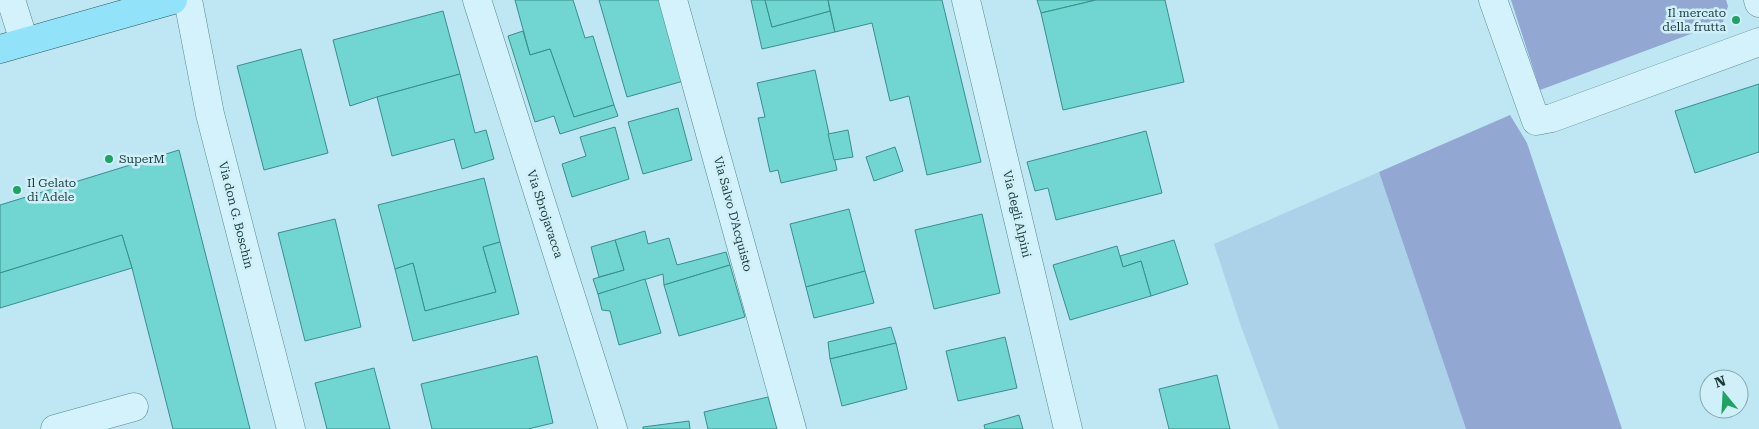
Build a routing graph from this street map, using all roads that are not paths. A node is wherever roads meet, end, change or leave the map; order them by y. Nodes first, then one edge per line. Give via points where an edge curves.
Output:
1 (11, 0) edge
2 (174, 0) edge
3 (188, 0) edge
4 (477, 0) edge
5 (673, 0) edge
6 (966, 0) edge
7 (1493, 0) edge
8 (1759, 42) edge
9 (12, 45) edge
10 (134, 407) dead end
11 (56, 429) edge
12 (291, 429) edge
13 (613, 429) edge
14 (792, 429) edge
15 (1068, 429) edge

1 - 9 street
2 - 9 main road
3 - 12 street, Via don G. Boschin via 210,114
4 - 13 street, Via Sbrojavacca
5 - 14 street, Via Salvo D'Acquisto
6 - 15 street, Via degli Alpini
7 - 8 street via 1536,122
10 - 11 street

